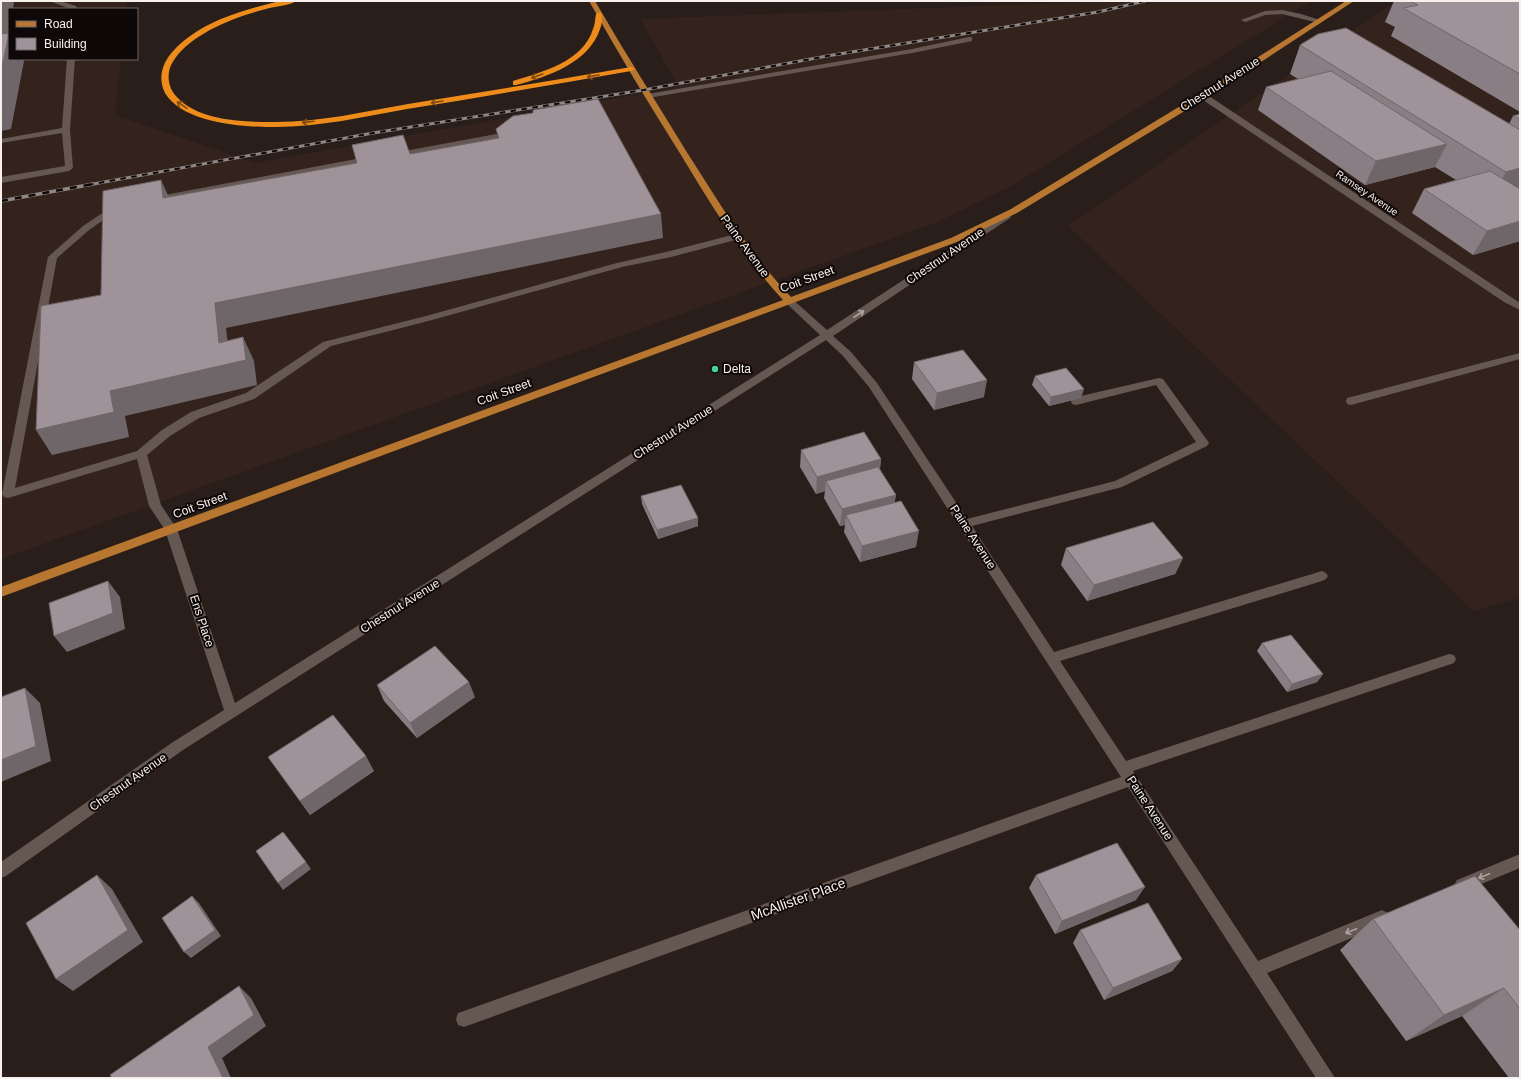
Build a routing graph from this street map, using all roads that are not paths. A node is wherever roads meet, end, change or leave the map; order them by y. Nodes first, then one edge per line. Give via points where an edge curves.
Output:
1 (52, 1) edge
2 (293, 1) edge
3 (592, 1) edge
4 (1351, 1) edge
5 (74, 8) edge
6 (599, 14) junction
7 (1245, 20) dead end
8 (1319, 21) junction
9 (969, 39) dead end
10 (71, 60) edge
11 (631, 69) junction
12 (648, 96) junction
13 (1203, 96) junction
14 (454, 99) junction
15 (66, 130) junction
16 (524, 131) edge
17 (1, 141) edge
18 (1, 180) edge
19 (141, 202) edge
20 (126, 205) edge
21 (1014, 211) junction
22 (736, 237) junction
23 (788, 300) junction
24 (1520, 307) edge
25 (827, 335) junction
26 (1520, 356) edge
27 (1076, 401) edge
28 (1352, 401) dead end
29 (141, 454) junction
30 (964, 524) junction
31 (172, 529) junction
32 (1322, 576) dead end
33 (1, 592) edge
34 (1051, 658) junction
35 (1449, 659) dead end
36 (232, 713) junction
37 (1127, 774) junction
38 (1520, 861) edge
39 (1, 871) edge
40 (1446, 892) edge
41 (1395, 913) edge
42 (1256, 970) junction
43 (464, 1019) dead end
44 (1326, 1078) edge

1 - 5 street
14 -> 2 highway via 347,117 268,125 209,118 189,110 174,99 166,86 165,72 174,55 190,40 237,16
3 - 6 main road, Paine Avenue
4 - 8 main road, Chestnut Avenue
6 - 11 main road, Paine Avenue
6 -> 14 highway via 597,29 590,43 567,63 520,81
7 - 8 street via 1259,14 1276,12
8 - 13 main road, Chestnut Avenue
9 - 12 street
10 - 15 street
11 - 12 main road, Paine Avenue
11 -> 14 highway
12 - 22 main road, Paine Avenue
13 - 21 main road, Chestnut Avenue
13 - 24 street, Ramsey Avenue
15 - 17 street
15 - 18 street via 69,168
16 - 19 street
20 - 29 street via 118,207 86,228 54,257 8,494
21 - 23 main road, Coit Street via 954,240
25 -> 21 street, Chestnut Avenue
22 - 23 main road, Paine Avenue via 762,272
22 - 29 street via 620,265 327,344 250,396 195,415 166,433
23 - 25 street, Paine Avenue
23 - 31 main road, Coit Street
25 - 30 street, Paine Avenue via 852,358 873,385
25 - 36 street, Chestnut Avenue
26 - 28 street
27 - 30 street via 1158,382 1203,443 1118,484
29 - 31 street, Ens Place via 155,506
30 - 34 street, Paine Avenue
31 - 33 main road, Coit Street
31 - 36 street, Ens Place
32 - 34 street
34 - 37 street, Paine Avenue
35 - 37 street, McAllister Place
36 - 39 street, Chestnut Avenue via 178,746
37 - 42 street, Paine Avenue
37 - 43 street, McAllister Place
38 -> 40 street
41 -> 42 street
42 - 44 street, Paine Avenue

